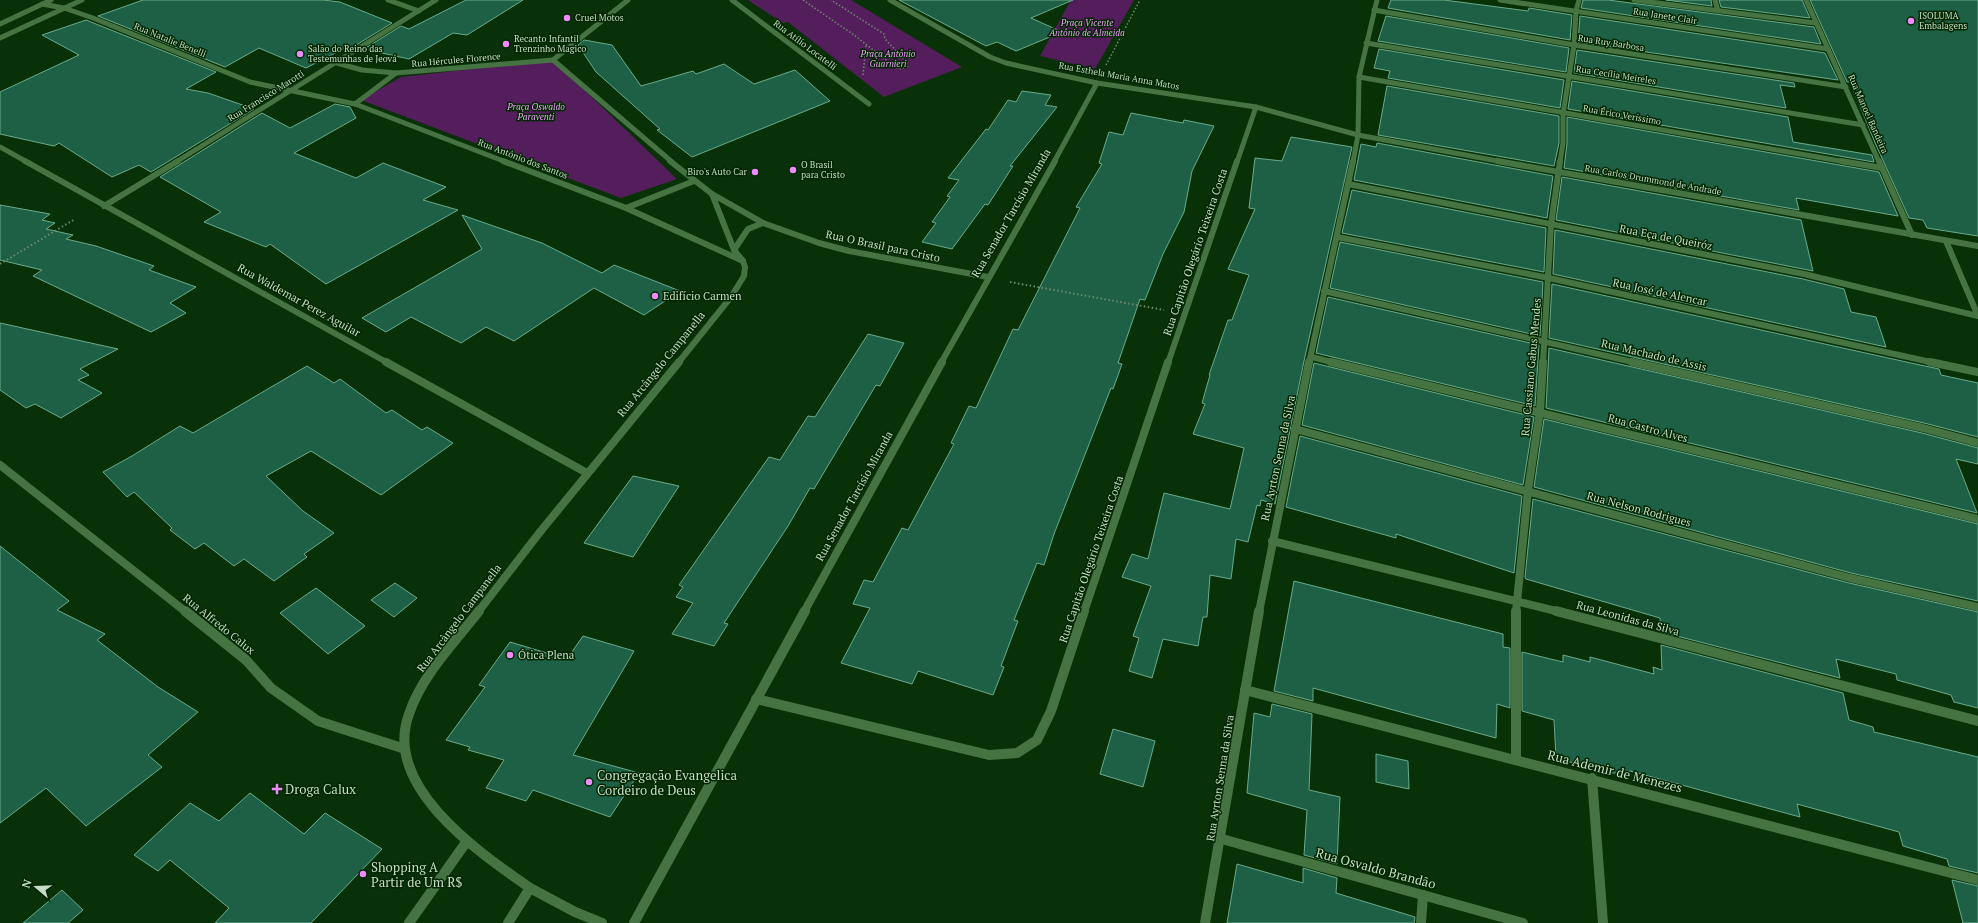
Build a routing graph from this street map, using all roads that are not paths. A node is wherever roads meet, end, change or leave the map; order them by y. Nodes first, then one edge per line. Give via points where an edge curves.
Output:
1 (51, 0) edge
2 (82, 0) edge
3 (388, 0) edge
4 (436, 0) edge
5 (628, 0) edge
6 (732, 0) edge
7 (890, 0) edge
8 (1377, 0) edge
9 (1500, 0) edge
10 (1579, 0) edge
11 (1634, 0) edge
12 (1715, 0) edge
13 (1806, 0) edge
14 (42, 4) junction
15 (64, 8) junction
16 (1374, 10) junction
17 (419, 11) junction
18 (1576, 11) junction
19 (1718, 11) junction
20 (1, 23) edge
21 (1815, 23) junction
22 (0, 38) edge
23 (1366, 42) junction
24 (1574, 45) junction
25 (1828, 49) junction
26 (554, 60) junction
27 (337, 63) junction
28 (396, 73) junction
29 (1359, 77) junction
30 (1568, 77) junction
31 (1098, 83) junction
32 (1846, 87) junction
33 (292, 91) junction
34 (355, 104) junction
35 (869, 104) dead end
36 (1256, 107) junction
37 (1563, 114) junction
38 (1863, 125) junction
39 (1358, 135) junction
40 (0, 147) edge
41 (1882, 168) junction
42 (1558, 172) junction
43 (694, 181) junction
44 (1348, 184) junction
45 (712, 194) junction
46 (104, 206) junction
47 (626, 208) junction
48 (763, 223) junction
49 (1551, 225) junction
50 (1912, 235) junction
51 (1337, 237) junction
52 (1946, 241) junction
53 (1978, 246) edge
54 (734, 250) junction
55 (743, 261) junction
56 (988, 277) junction
57 (1549, 278) junction
58 (1324, 291) junction
59 (1978, 316) edge
60 (1544, 341) junction
61 (1312, 357) junction
62 (1978, 372) edge
63 (1540, 411) junction
64 (1296, 429) junction
65 (1978, 443) edge
66 (0, 465) edge
67 (588, 473) junction
68 (1528, 490) junction
69 (1978, 519) edge
70 (1272, 541) junction
71 (1516, 601) junction
72 (1978, 607) edge
73 (1245, 690) junction
74 (756, 699) junction
75 (1978, 721) edge
76 (405, 749) junction
77 (1516, 760) junction
78 (1592, 778) junction
79 (1222, 839) junction
80 (467, 841) junction
81 (1978, 880) edge
82 (530, 888) junction
83 (1423, 895) junction
84 (409, 923) edge
85 (508, 923) edge
86 (602, 923) edge
87 (634, 923) edge
88 (1205, 923) edge
89 (1421, 923) edge
90 (1523, 923) edge
91 (1603, 923) edge

1 - 14 street
2 - 15 street
3 - 17 street
4 - 17 street, Rua Francisco Marotti
5 - 26 street
6 - 35 street, Rua Atílio Locatelli
7 - 31 street, Rua Esthela Maria Anna Matos via 1006,63
8 - 16 street, Rua Ayrton Senna da Silva
9 - 18 street, Rua Janete Clair
10 - 18 street, Rua Cassiano Gabus Mendes
11 - 19 street
12 - 19 street
13 - 21 street, Rua Manoel Bandeira
14 - 15 street, Rua Natalie Benelli
14 - 20 street
15 - 22 street
15 - 33 street, Rua Natalie Benelli via 157,42 250,82
16 - 23 street, Rua Ayrton Senna da Silva
16 - 24 street, Rua Ruy Barbosa
17 - 27 street, Rua Francisco Marotti
18 - 24 street, Rua Cassiano Gabus Mendes
18 - 25 street, Rua Janete Clair
19 - 21 street
21 - 25 street, Rua Manoel Bandeira
23 - 29 street, Rua Ayrton Senna da Silva
23 - 30 street, Rua Cecília Meireles
24 - 30 street, Rua Cassiano Gabus Mendes
24 - 32 street, Rua Ruy Barbosa
25 - 32 street, Rua Manoel Bandeira
26 - 28 street, Rua Hércules Florence
26 - 43 street
27 - 28 street, Rua Hércules Florence via 362,70
27 - 33 street, Rua Francisco Marotti
28 - 34 street
29 - 37 street, Rua Érico Veríssimo
29 - 39 street, Rua Ayrton Senna da Silva
30 - 37 street, Rua Cassiano Gabus Mendes
30 - 38 street, Rua Cecília Meireles
31 - 36 street, Rua Esthela Maria Anna Matos
31 - 56 street, Rua Senador Tarcísio Miranda
32 - 38 street, Rua Manoel Bandeira
33 - 34 street, Rua Antônio dos Santos
33 - 46 street, Rua Francisco Marotti
34 - 47 street, Rua Antônio dos Santos
36 - 39 street, Rua Esthela Maria Anna Matos
36 - 74 street, Rua Capitão Olegário Teixeira Costa via 1054,703 1037,740 1016,753 989,755
37 - 41 street, Rua Érico Veríssimo
37 - 42 street, Rua Cassiano Gabus Mendes via 1563,143
38 - 41 street, Rua Manoel Bandeira
39 - 42 street, Rua Carlos Drummond de Andrade
39 - 44 street, Rua Ayrton Senna da Silva
40 - 46 street, Rua Waldemar Perez Aguilar
41 - 50 street, Rua Manoel Bandeira
42 - 49 street, Rua Cassiano Gabus Mendes
42 - 50 street, Rua Carlos Drummond de Andrade
43 - 45 street
43 - 47 street
44 - 49 street, Rua Eça de Queiróz
44 - 51 street, Rua Ayrton Senna da Silva
45 - 48 street, Rua O Brasil para Cristo
45 - 54 street
46 - 67 street, Rua Waldemar Perez Aguilar
47 - 55 street, Rua Antônio dos Santos
48 - 54 street via 747,229
48 - 56 street, Rua O Brasil para Cristo via 849,251
49 - 57 street, Rua Cassiano Gabus Mendes
49 - 59 street, Rua Eça de Queiróz via 1804,274
50 - 52 street, Rua Carlos Drummond de Andrade
51 - 57 street, Rua José de Alencar
51 - 58 street, Rua Ayrton Senna da Silva
52 - 53 street, Rua Carlos Drummond de Andrade
52 - 59 street
54 - 55 street
55 - 67 street, Rua Arcângelo Campanella via 744,276 734,293
56 - 74 street, Rua Senador Tarcísio Miranda
57 - 60 street, Rua Cassiano Gabus Mendes
57 - 62 street, Rua José de Alencar
58 - 60 street, Rua Machado de Assis
58 - 61 street, Rua Ayrton Senna da Silva
60 - 63 street, Rua Cassiano Gabus Mendes
60 - 65 street, Rua Machado de Assis via 1924,428
61 - 63 street, Rua Castro Alves
61 - 64 street, Rua Ayrton Senna da Silva
63 - 68 street, Rua Cassiano Gabus Mendes
63 - 69 street, Rua Castro Alves
64 - 68 street, Rua Nelson Rodrigues
64 - 70 street, Rua Ayrton Senna da Silva
66 - 76 street, Rua Alfredo Calux via 246,660 271,688 318,721
67 - 76 street, Rua Arcângelo Campanella via 425,681 411,706 405,727
68 - 71 street, Rua Cassiano Gabus Mendes
68 - 72 street, Rua Nelson Rodrigues via 1850,578
70 - 71 street, Rua Leonidas da Silva
70 - 73 street, Rua Ayrton Senna da Silva
71 - 75 street, Rua Leonidas da Silva
71 - 77 street, Rua Cassiano Gabus Mendes
73 - 77 street, Rua Ademir de Menezes
73 - 79 street, Rua Ayrton Senna da Silva
74 - 87 street, Rua Senador Tarcísio Miranda
76 - 80 street via 408,765 416,783 430,804
77 - 78 street, Rua Ademir de Menezes
78 - 81 street, Rua Ademir de Menezes
78 - 91 street
79 - 83 street, Rua Osvaldo Brandão
79 - 88 street, Rua Ayrton Senna da Silva
80 - 82 street
80 - 84 street
82 - 85 street
82 - 86 street
83 - 89 street
83 - 90 street, Rua Osvaldo Brandão

